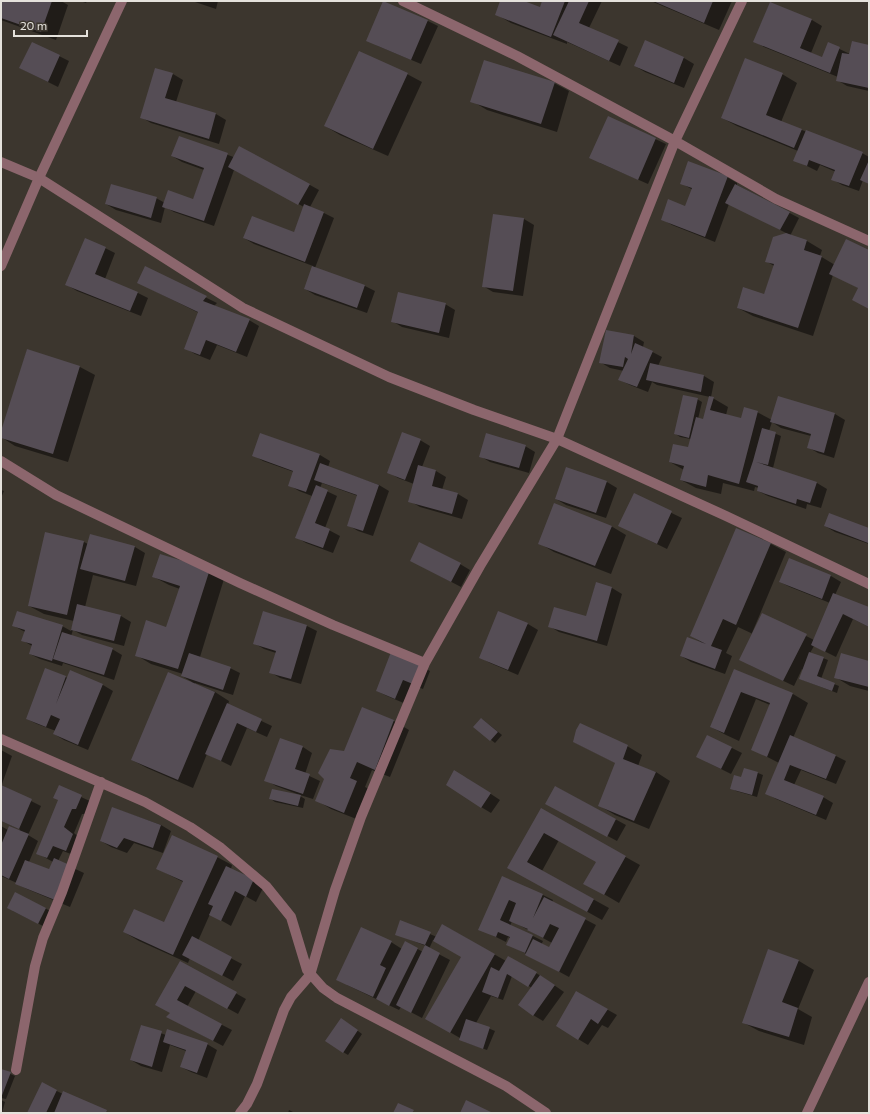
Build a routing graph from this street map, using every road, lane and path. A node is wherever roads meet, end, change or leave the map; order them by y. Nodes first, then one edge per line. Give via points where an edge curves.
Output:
1 (122, 1) edge
2 (403, 1) edge
3 (742, 1) edge
4 (675, 141) junction
5 (1, 162) edge
6 (39, 178) junction
7 (869, 241) edge
8 (1, 266) edge
9 (557, 439) junction
10 (1, 461) edge
11 (869, 584) edge
12 (425, 663) junction
13 (1, 739) edge
14 (101, 782) junction
15 (310, 975) junction
16 (869, 982) edge
17 (16, 1070) dead end
18 (240, 1113) edge
19 (546, 1113) edge
20 (807, 1113) edge

1 - 6 street
2 - 4 street via 518,56
3 - 4 street
4 - 7 street via 776,199
4 - 9 street
5 - 6 street
6 - 8 street
6 - 9 street via 243,308 389,377
9 - 11 street
9 - 12 street
10 - 12 street via 56,495 233,580
12 - 15 street via 361,817 335,890
13 - 14 street
14 - 15 street via 145,802 190,827 221,848 266,886 291,917
14 - 17 street via 39,952
15 - 18 street via 291,997 284,1010 257,1084 248,1104
15 - 19 street via 337,998 506,1086
16 - 20 street

